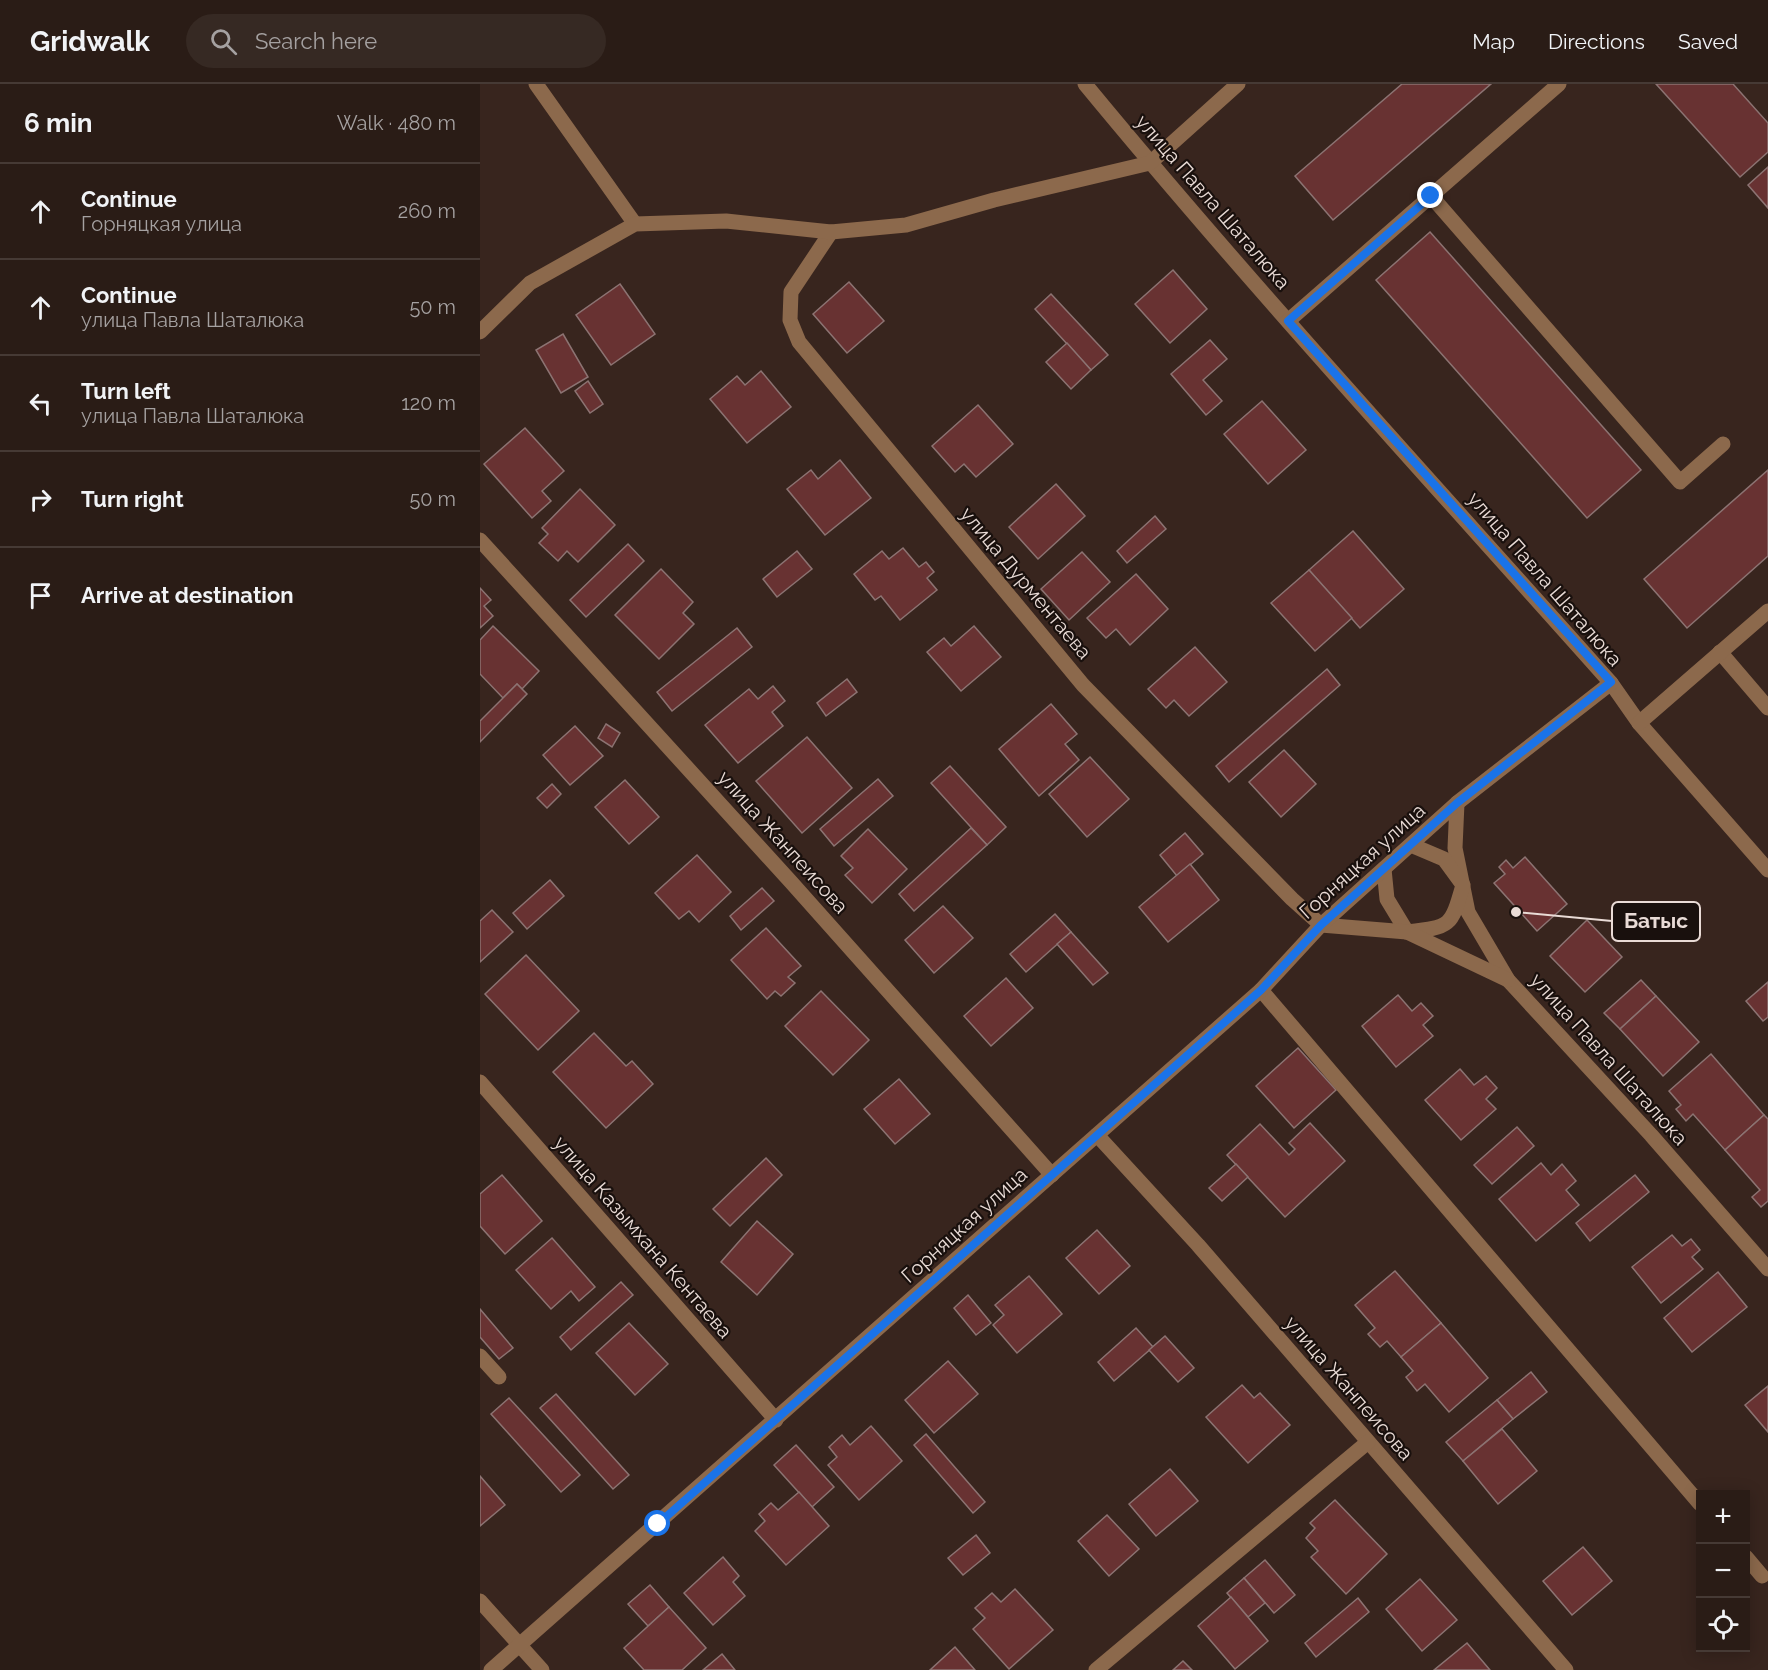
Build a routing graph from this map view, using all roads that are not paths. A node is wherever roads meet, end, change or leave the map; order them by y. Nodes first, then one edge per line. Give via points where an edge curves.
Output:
1 (536, 84) edge
2 (1085, 84) edge
3 (1238, 84) edge
4 (1559, 84) edge
5 (1150, 163) junction
6 (1431, 196) junction
7 (635, 224) junction
8 (831, 232) junction
9 (1288, 321) junction
10 (480, 332) edge
11 (1722, 444) dead end
12 (480, 540) edge
13 (1768, 610) edge
14 (1720, 652) junction
15 (1611, 682) junction
16 (1768, 708) edge
17 (1639, 723) junction
18 (1457, 803) junction
19 (1411, 845) junction
20 (1384, 869) junction
21 (1768, 870) edge
22 (1462, 885) junction
23 (1321, 925) junction
24 (1407, 932) junction
25 (1508, 980) junction
26 (1261, 990) junction
27 (480, 1082) edge
28 (1097, 1135) junction
29 (1052, 1175) junction
30 (1768, 1269) edge
31 (480, 1356) edge
32 (499, 1377) dead end
33 (776, 1419) junction
34 (1368, 1442) junction
35 (1696, 1498) edge
36 (1750, 1562) edge
37 (1762, 1576) dead end
38 (480, 1601) edge
39 (520, 1645) junction
40 (491, 1670) edge
41 (542, 1670) edge
42 (1096, 1670) edge
43 (1566, 1670) edge

1 - 7 street
2 - 5 street, улица Павла Шаталюка
3 - 5 street
4 - 6 street
5 - 8 street via 906,225
5 - 9 street, улица Павла Шаталюка
6 - 9 street
6 - 11 street via 1680,482
7 - 8 street via 726,221
7 - 10 street via 530,283
8 - 23 street, улица Дурментаева via 791,292 790,320 799,342 1083,684
9 - 15 street, улица Павла Шаталюка
12 - 29 street, улица Жанпеисова
13 - 14 street
14 - 16 street
14 - 17 street
15 - 17 street
15 - 18 street, улица Павла Шаталюка
17 - 21 street
18 - 19 street, Горняцкая улица
18 - 22 street, улица Павла Шаталюка via 1455,848
19 - 20 street, Горняцкая улица
19 - 22 street via 1444,859
20 - 23 street, Горняцкая улица
20 - 24 street via 1387,899
22 - 24 street via 1454,915 1439,928
22 - 25 street, улица Павла Шаталюка via 1468,912
23 - 24 street
23 - 26 street, Горняцкая улица
24 - 25 street
25 - 30 street, улица Павла Шаталюка
26 - 28 street, Горняцкая улица
26 - 35 street
27 - 33 street, улица Казымхана Кентаева
28 - 29 street, Горняцкая улица
28 - 34 street, улица Жанпеисова
29 - 33 street, Горняцкая улица
31 - 32 street
33 - 39 street, Горняцкая улица
34 - 42 street
34 - 43 street, улица Жанпеисова
36 - 37 street
38 - 39 street
39 - 40 street, Горняцкая улица
39 - 41 street

